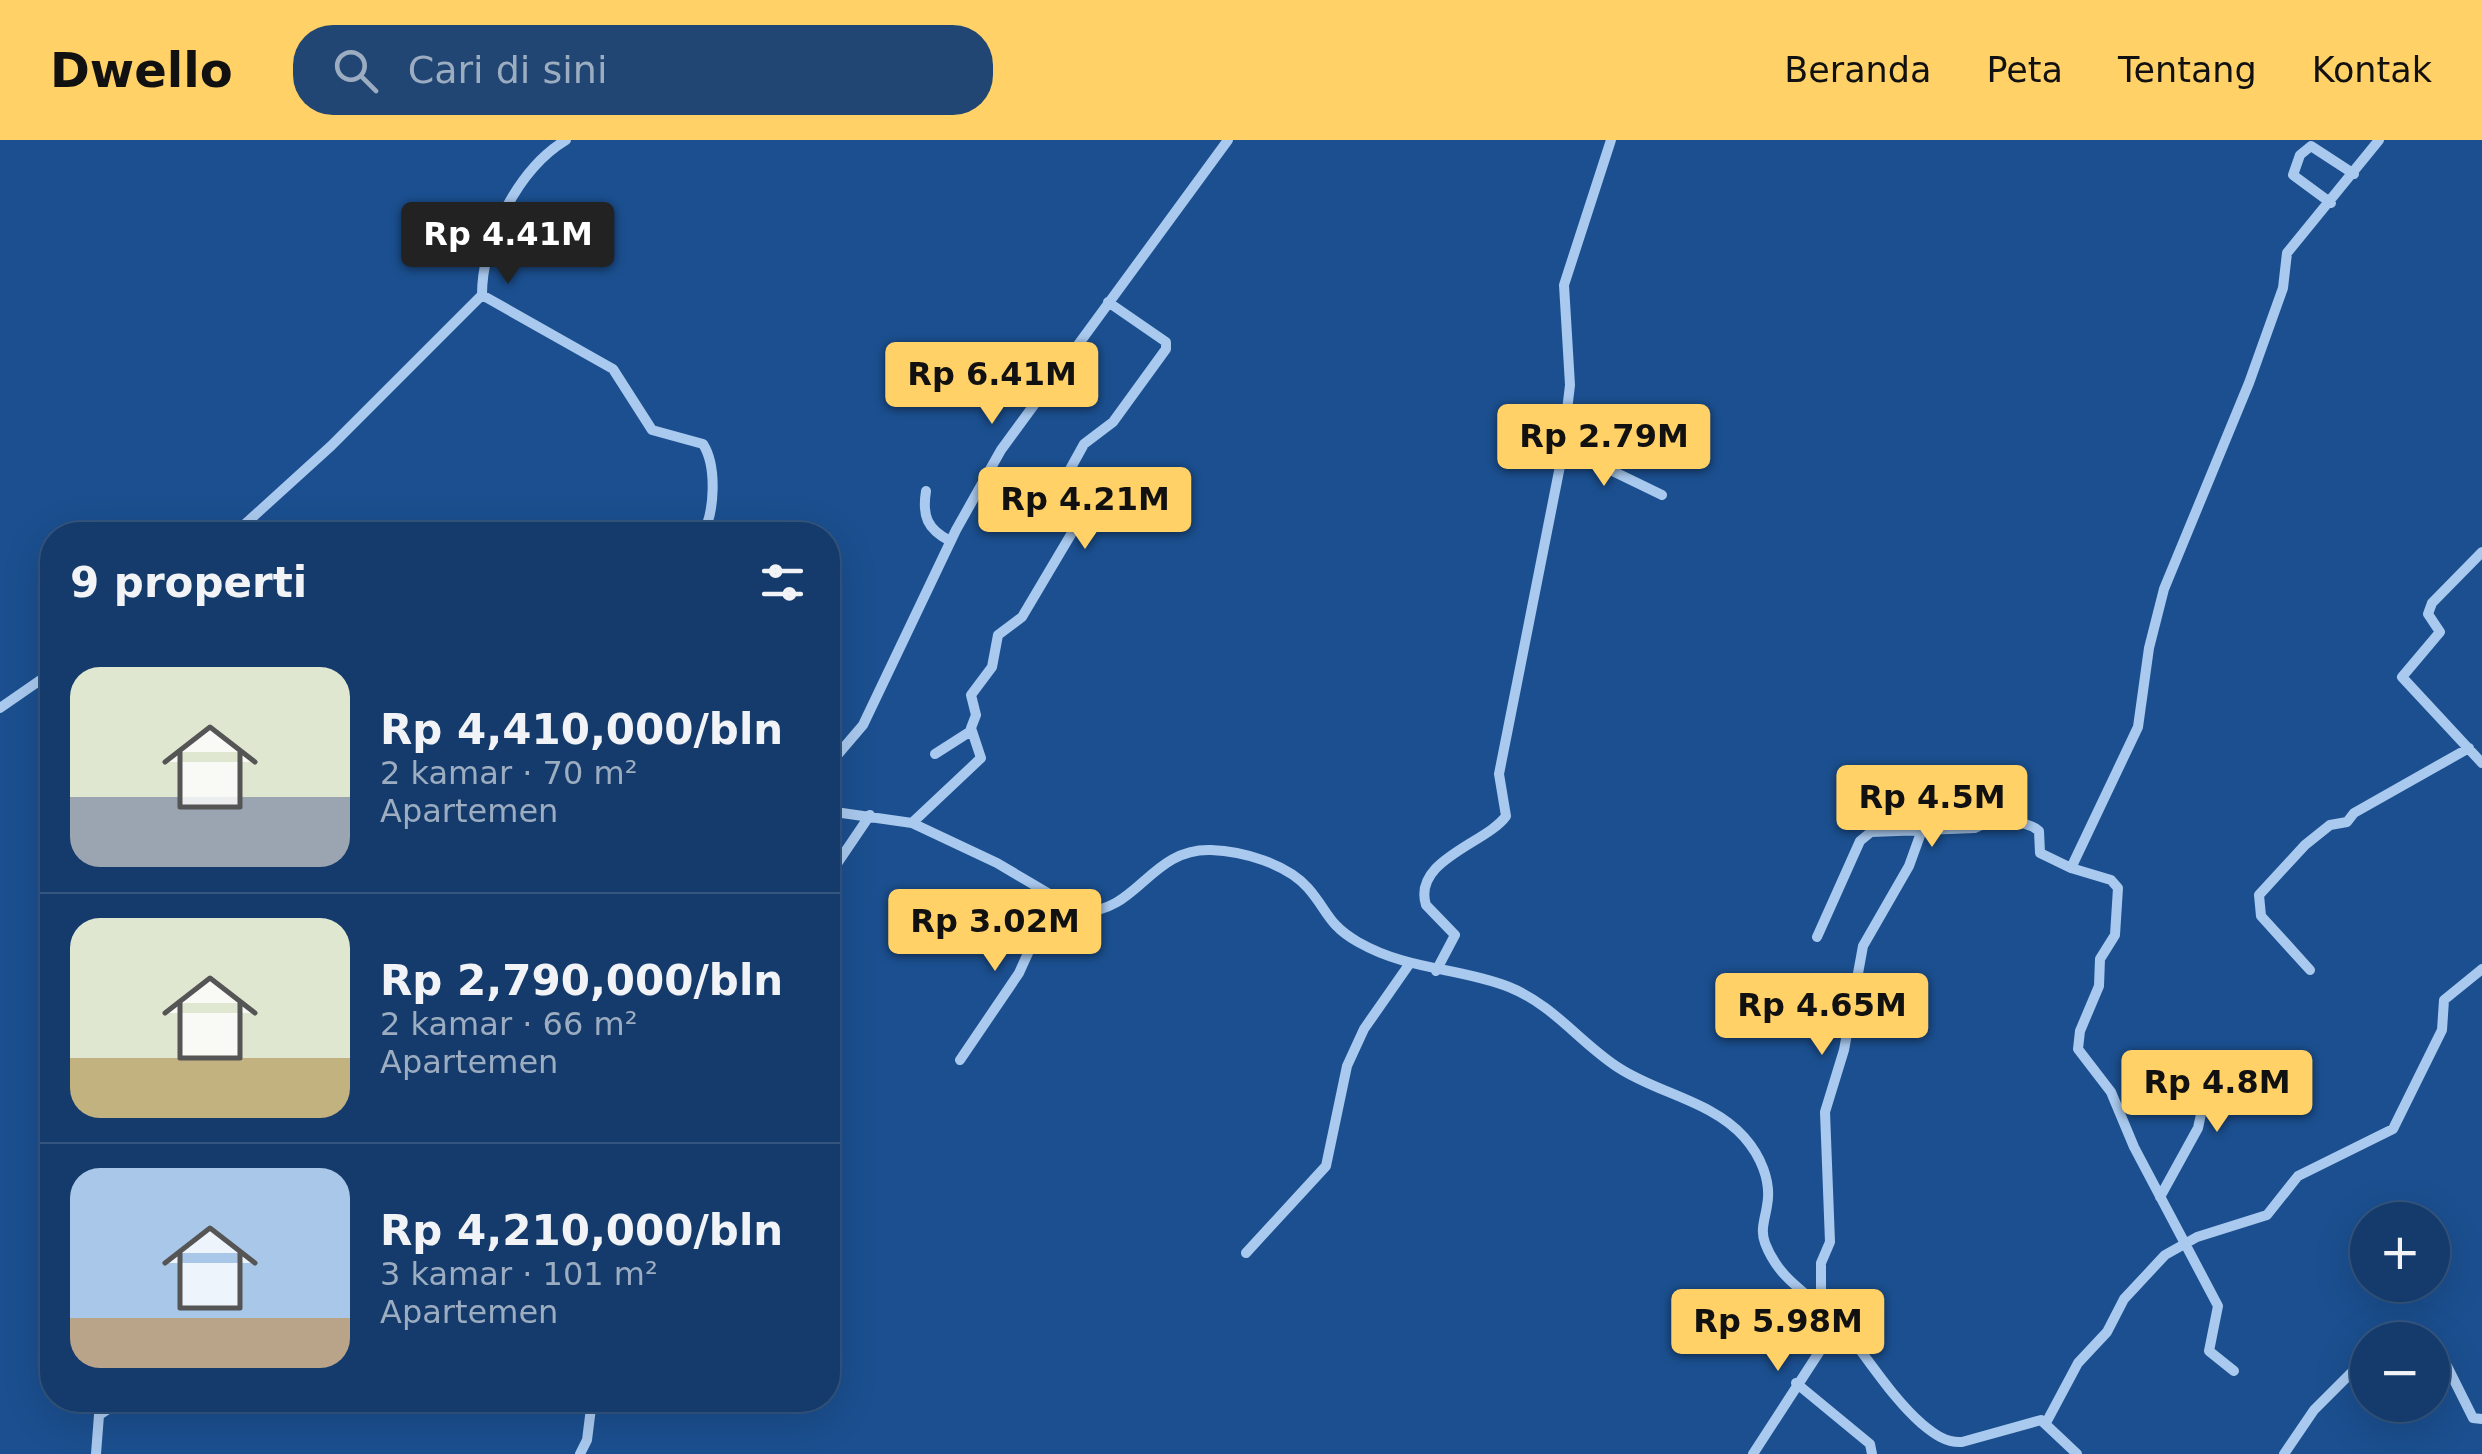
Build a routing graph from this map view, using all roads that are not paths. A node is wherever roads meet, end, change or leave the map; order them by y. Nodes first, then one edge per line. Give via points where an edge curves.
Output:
1 (566, 140) edge
2 (1228, 140) edge
3 (1611, 140) edge
4 (2379, 140) edge
5 (2354, 174) junction
6 (2332, 203) junction
7 (482, 295) junction
8 (1108, 302) junction
9 (1563, 446) junction
10 (926, 491) dead end
11 (1662, 496) dead end
12 (247, 522) edge
13 (706, 522) edge
14 (950, 541) junction
15 (2482, 552) edge
16 (40, 680) edge
17 (0, 708) edge
18 (971, 731) junction
19 (2469, 748) junction
20 (840, 752) edge
21 (935, 754) dead end
22 (2482, 763) edge
23 (840, 812) edge
24 (870, 814) junction
25 (912, 823) junction
26 (1922, 830) junction
27 (840, 860) edge
28 (2071, 868) junction
29 (1052, 900) junction
30 (1817, 937) dead end
31 (1408, 966) junction
32 (2482, 969) edge
33 (2310, 970) dead end
34 (1436, 971) junction
35 (2238, 1058) dead end
36 (960, 1060) dead end
37 (2160, 1197) junction
38 (2184, 1243) junction
39 (1246, 1253) dead end
40 (1821, 1305) junction
41 (1838, 1323) junction
42 (2234, 1371) dead end
43 (2450, 1372) edge
44 (2350, 1374) edge
45 (1796, 1383) junction
46 (104, 1412) edge
47 (590, 1412) edge
48 (2482, 1419) edge
49 (2047, 1421) junction
50 (96, 1454) edge
51 (580, 1454) edge
52 (1753, 1454) edge
53 (1872, 1454) edge
54 (2077, 1454) edge
55 (2284, 1454) edge

1 - 7 street via 516,195 484,258
2 - 8 street
3 - 9 street via 1564,286 1570,385
4 - 5 street
5 - 6 street
5 - 6 street via 2311,146 2300,155 2292,175
6 - 28 street via 2287,253 2284,288 2164,589 2138,727
7 - 12 street
7 - 13 street via 613,369 650,428 704,445 711,506
8 - 14 street via 1008,438
8 - 18 street via 1167,347 1113,422 1084,444 1052,502 1073,531 1022,617 998,635 992,667 971,695
9 - 11 street
9 - 34 street via 1499,774 1506,816 1442,862 1426,887 1426,904 1456,935
10 - 14 street via 926,522
14 - 20 street via 862,725
15 - 19 street via 2432,603 2428,614 2440,633 2402,677
16 - 17 street
18 - 21 street
18 - 25 street via 981,758
19 - 22 street
19 - 33 street via 2346,822 2330,825 2259,895 2261,916
23 - 24 street
24 - 25 street
24 - 27 street
25 - 29 street via 997,863
26 - 28 street via 1987,822 2032,826 2039,831 2040,853
26 - 30 street via 1863,836
26 - 40 street via 1863,946 1844,1050 1824,1112 1830,1242 1821,1262
28 - 37 street via 2111,880 2118,892 2115,935 2100,959 2099,986 2078,1049 2111,1092
29 - 31 street via 1095,912 1120,902 1178,854 1237,853 1289,873 1334,926
29 - 36 street via 1019,973
31 - 34 street
31 - 39 street via 1347,1066 1326,1166
32 - 38 street via 2443,1001 2442,1030 2390,1132 2298,1176 2267,1214
34 - 40 street via 1516,990 1572,1026 1618,1067 1739,1132 1767,1181 1764,1240 1786,1280
35 - 37 street via 2203,1104 2198,1128
37 - 38 street
38 - 42 street via 2218,1306 2208,1351
38 - 49 street via 2124,1299
40 - 41 street
41 - 45 street
41 - 49 street via 1914,1416 1943,1439 1962,1442
43 - 48 street via 2473,1418
44 - 55 street
45 - 52 street
45 - 53 street via 1870,1444
46 - 50 street via 98,1416
47 - 51 street
49 - 54 street

